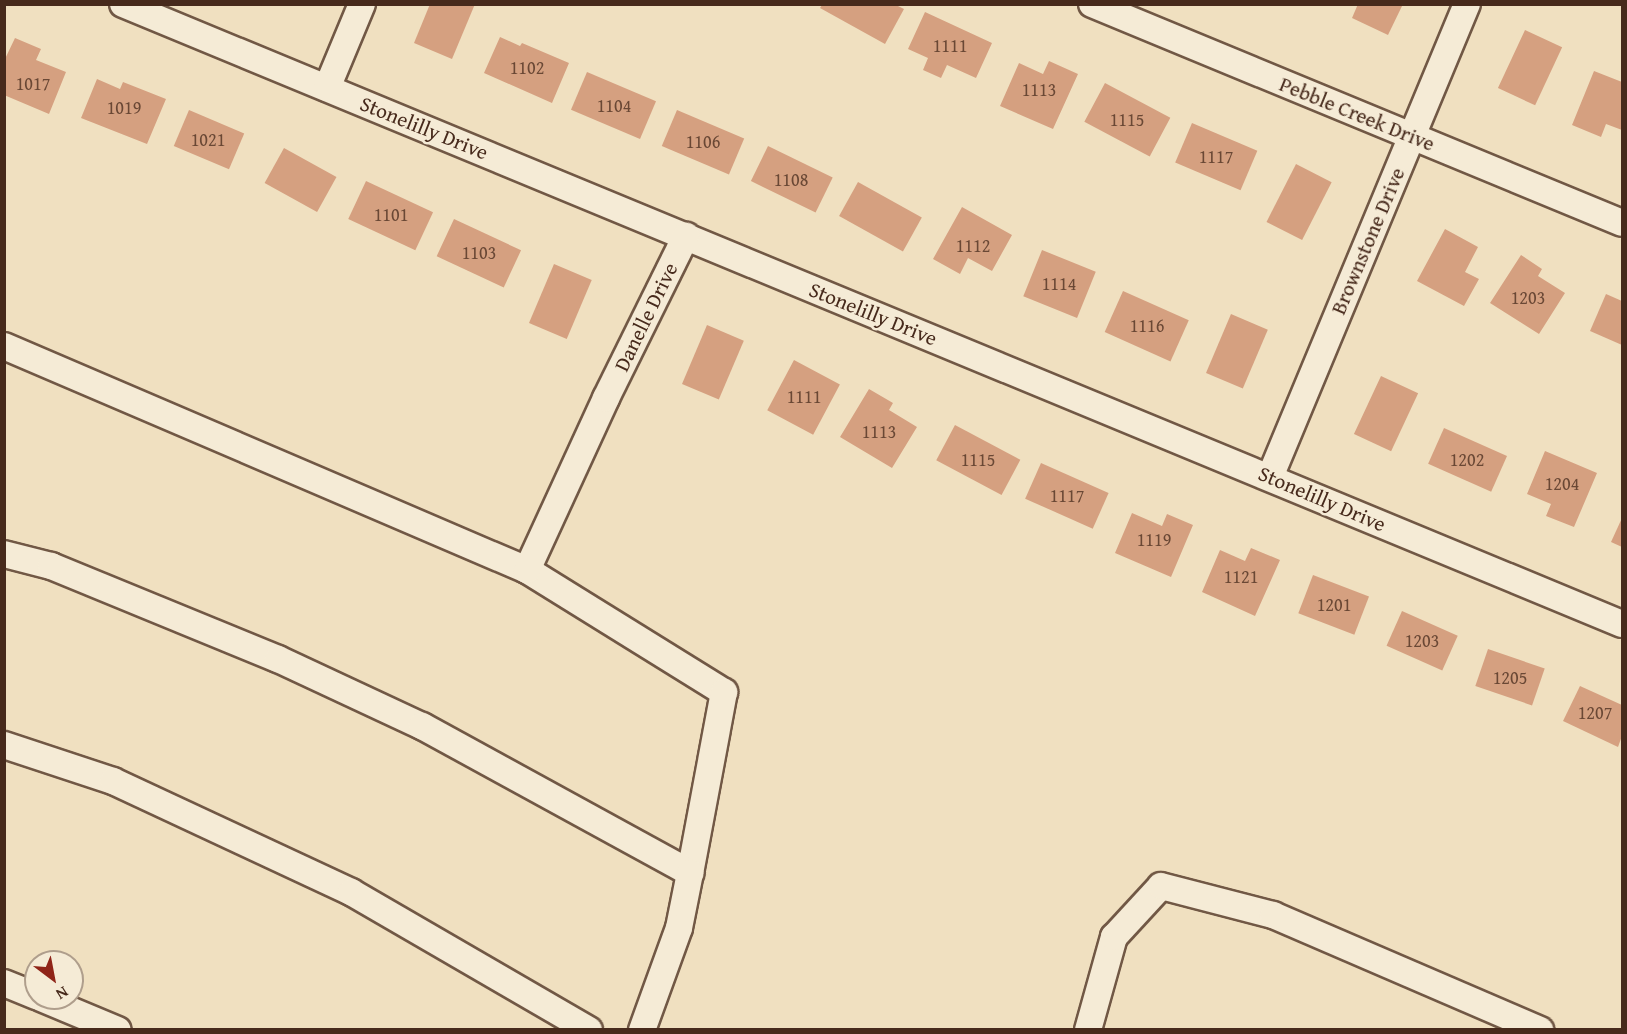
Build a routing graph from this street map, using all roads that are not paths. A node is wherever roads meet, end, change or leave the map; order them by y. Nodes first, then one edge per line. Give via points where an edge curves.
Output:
1 (123, 4) edge
2 (362, 4) edge
3 (1092, 4) edge
4 (1467, 4) edge
5 (327, 88) junction
6 (1412, 136) junction
7 (1623, 223) edge
8 (686, 236) junction
9 (4, 346) edge
10 (1270, 477) junction
11 (4, 554) edge
12 (526, 570) junction
13 (1623, 624) edge
14 (4, 745) edge
15 (690, 873) junction
16 (4, 983) edge
17 (24, 991) edge
18 (71, 1010) edge
19 (118, 1029) edge
20 (589, 1029) edge
21 (642, 1029) edge
22 (1088, 1029) edge
23 (1540, 1029) edge

1 - 5 street, Stonelilly Drive
2 - 5 street
3 - 6 street, Pebble Creek Drive
4 - 6 street, Brownstone Drive
5 - 8 street, Stonelilly Drive
6 - 7 street, Pebble Creek Drive
6 - 10 street, Brownstone Drive
8 - 10 street, Stonelilly Drive
8 - 12 street, Danelle Drive
9 - 12 street
10 - 13 street, Stonelilly Drive
11 - 15 street via 51,566 278,659 422,726
12 - 15 street via 724,692
14 - 20 street via 113,781 351,891
15 - 21 street via 680,928
16 - 17 street
18 - 19 street
22 - 23 street via 1114,937 1161,886 1273,915

